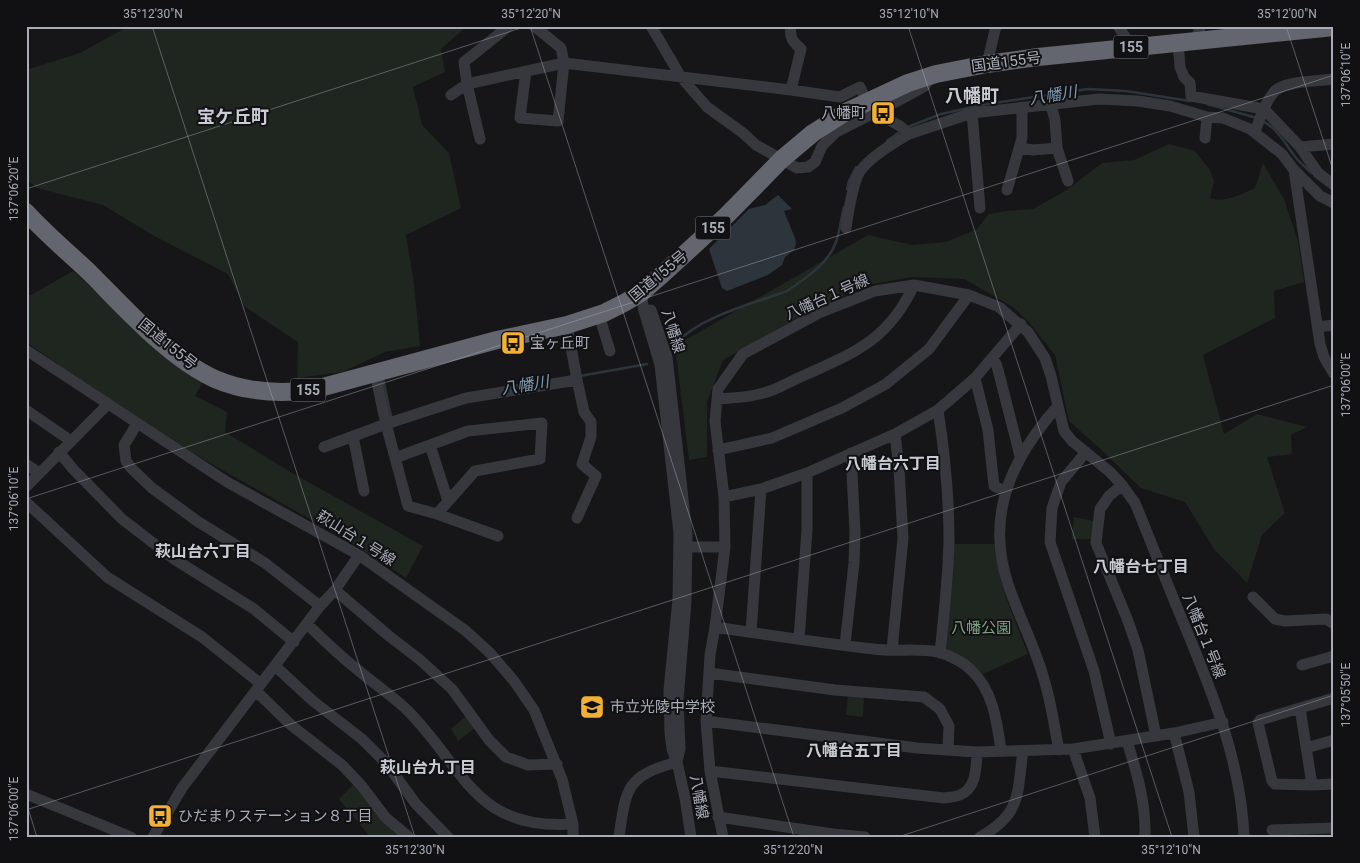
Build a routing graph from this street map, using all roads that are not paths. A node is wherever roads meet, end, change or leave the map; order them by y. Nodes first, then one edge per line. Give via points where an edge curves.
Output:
1 (509, 26) edge
2 (534, 26) edge
3 (651, 26) edge
4 (791, 26) edge
5 (996, 26) edge
6 (1118, 26) edge
7 (1334, 27) edge
8 (1256, 31) edge
9 (1191, 36) edge
10 (1132, 47) junction
11 (564, 63) junction
12 (987, 64) junction
13 (526, 71) junction
14 (681, 77) junction
15 (1334, 79) edge
16 (466, 84) junction
17 (791, 90) junction
18 (450, 95) dead end
19 (1195, 104) junction
20 (1051, 105) junction
21 (871, 107) junction
22 (1022, 108) junction
23 (972, 113) junction
24 (1206, 116) junction
25 (1259, 120) junction
26 (905, 130) junction
27 (1205, 138) dead end
28 (480, 139) dead end
29 (1334, 144) edge
30 (1300, 147) junction
31 (1020, 148) junction
32 (1057, 148) junction
33 (782, 158) junction
34 (1294, 170) junction
35 (1068, 180) dead end
36 (1334, 185) edge
37 (1006, 190) dead end
38 (1334, 203) edge
39 (980, 208) dead end
40 (26, 212) edge
41 (846, 228) dead end
42 (914, 285) junction
43 (641, 293) junction
44 (969, 295) junction
45 (599, 315) junction
46 (1021, 324) junction
47 (567, 325) junction
48 (1334, 325) edge
49 (1318, 327) junction
50 (26, 350) edge
51 (610, 351) dead end
52 (993, 358) junction
53 (375, 373) junction
54 (1334, 374) edge
55 (975, 378) junction
56 (577, 380) junction
57 (717, 399) junction
58 (108, 404) junction
59 (1057, 407) junction
60 (26, 410) edge
61 (938, 410) junction
62 (137, 424) junction
63 (386, 424) junction
64 (895, 434) junction
65 (353, 436) junction
66 (71, 441) junction
67 (430, 445) junction
68 (324, 447) dead end
69 (718, 450) junction
70 (59, 452) junction
71 (1086, 452) junction
72 (851, 453) junction
73 (1020, 456) junction
74 (395, 458) junction
75 (26, 464) edge
76 (39, 473) junction
77 (807, 473) junction
78 (1122, 485) junction
79 (26, 486) edge
80 (761, 489) junction
81 (364, 491) dead end
82 (1005, 491) junction
83 (724, 498) junction
84 (448, 501) junction
85 (26, 502) edge
86 (437, 514) junction
87 (577, 518) dead end
88 (498, 536) dead end
89 (683, 547) junction
90 (725, 547) junction
91 (359, 554) junction
92 (335, 590) junction
93 (1253, 597) dead end
94 (320, 606) junction
95 (307, 624) junction
96 (1334, 624) edge
97 (715, 627) junction
98 (751, 632) junction
99 (799, 639) junction
100 (294, 642) junction
101 (845, 645) junction
102 (892, 650) junction
103 (940, 653) junction
104 (1334, 656) edge
105 (1309, 659) dead end
106 (275, 666) junction
107 (709, 674) junction
108 (259, 688) junction
109 (1334, 698) edge
110 (1300, 708) junction
111 (706, 721) junction
112 (1222, 722) junction
113 (1174, 733) junction
114 (1156, 736) junction
115 (1334, 740) edge
116 (1127, 741) junction
117 (1111, 744) junction
118 (1306, 748) junction
119 (1073, 749) junction
120 (948, 750) junction
121 (1001, 750) junction
122 (1059, 750) junction
123 (1023, 751) junction
124 (977, 752) junction
125 (677, 762) junction
126 (556, 764) junction
127 (710, 771) junction
128 (1334, 784) edge
129 (1312, 785) junction
130 (26, 794) edge
131 (718, 817) junction
132 (573, 824) junction
133 (1334, 828) edge
134 (1272, 830) dead end
135 (131, 837) edge
136 (153, 837) edge
137 (409, 837) edge
138 (448, 837) edge
139 (573, 837) edge
140 (619, 837) edge
141 (691, 837) edge
142 (723, 837) edge
143 (865, 837) edge
144 (980, 837) edge
145 (1095, 837) edge
146 (1145, 837) edge
147 (1194, 837) edge
148 (1244, 837) edge

1 - 16 street via 464,62
2 - 11 street via 561,48
3 - 14 street
4 - 17 street via 792,41 801,49
5 - 12 street
6 - 10 street
7 - 8 highway, 国道155号 / 155
8 - 9 highway, 国道155号 / 155
9 - 10 highway, 国道155号 / 155
9 - 19 street via 1180,66 1190,83
10 - 12 highway, 国道155号 / 155
11 - 13 street
11 - 13 street via 558,121 520,118
11 - 14 street
12 - 21 highway, 国道155号 / 155 via 908,83
13 - 16 street
14 - 17 street
14 - 33 street via 707,106 756,145
15 - 25 street via 1289,84 1277,89
16 - 18 street
16 - 28 street
17 - 21 street via 840,97 860,88
19 - 20 street via 1170,106 1099,99
19 - 24 street
19 - 25 street via 1222,102
20 - 22 street
20 - 32 street
21 - 26 street
21 - 33 highway, 国道155号 / 155 via 846,112
22 - 23 street
22 - 31 street
23 - 26 street
23 - 39 street
24 - 25 street via 1223,118 1250,129
24 - 27 street
25 - 30 street
25 - 34 street
26 - 41 street via 862,168 853,189
29 - 30 street
30 - 36 street via 1318,173
31 - 32 street
31 - 37 street
32 - 35 street
33 - 43 highway, 国道155号 / 155 via 727,215
34 - 38 street via 1320,196
34 - 49 street
40 - 53 highway, 国道155号 / 155 via 155,336 180,357 215,379 256,391 296,392
42 - 44 street, 八幡台１号線
42 - 57 street via 898,313 865,346 770,391 745,398
42 - 57 street, 八幡台１号線 via 875,291 819,313 743,354 718,389
43 - 45 highway, 国道155号 / 155
43 - 89 street, 八幡線 via 649,305 667,357 683,493
44 - 46 street, 八幡台１号線 via 1000,307
44 - 69 street via 929,350 886,384 842,408 772,438
45 - 47 highway, 国道155号 / 155
45 - 51 street
46 - 52 street
46 - 59 street, 八幡台１号線 via 1045,358
47 - 53 highway, 国道155号 / 155
47 - 56 street
48 - 49 street
49 - 54 street via 1324,357
50 - 58 street, 萩山台１号線
52 - 55 street
52 - 73 street
53 - 63 street
55 - 61 street
55 - 82 street via 988,430 994,486
56 - 63 street via 466,398
56 - 87 street via 584,412 591,422 591,436 582,464 596,476
57 - 69 street, 八幡台１号線
58 - 62 street, 萩山台１号線
58 - 66 street
59 - 71 street, 八幡台１号線 via 1064,431
59 - 73 street
60 - 66 street
61 - 64 street
61 - 103 street via 948,492 946,592
62 - 91 street, 萩山台１号線 via 227,482
62 - 94 street via 124,445 126,461 138,476 197,521 265,563
63 - 65 street
63 - 74 street
64 - 72 street
64 - 102 street via 902,538
65 - 68 street
65 - 81 street
66 - 70 street
67 - 74 street
67 - 84 street
67 - 84 street via 468,431 542,423 540,459 475,471
69 - 83 street, 八幡台１号線
70 - 76 street
70 - 100 street via 122,519 174,559 254,609
71 - 78 street, 八幡台１号線
71 - 117 street via 1061,482 1052,508 1050,542 1094,671
72 - 77 street
72 - 101 street via 855,540
73 - 82 street
74 - 86 street via 408,506
75 - 76 street
76 - 79 street
77 - 80 street
77 - 99 street via 807,530
78 - 112 street, 八幡台１号線 via 1144,524
78 - 114 street via 1108,496 1100,509 1096,543 1138,650
80 - 83 street
80 - 98 street
82 - 122 street via 1000,526 1002,563 1043,676
83 - 90 street, 八幡台１号線
84 - 86 street
85 - 108 street via 107,577 202,637
86 - 88 street
89 - 90 street
89 - 125 street, 八幡線 via 686,602
90 - 97 street, 八幡台１号線
91 - 92 street
91 - 126 street, 萩山台１号線 via 466,631 490,653 534,710
92 - 94 street
92 - 126 street via 452,689 489,740 506,757 528,765
93 - 96 street via 1275,620 1326,619
94 - 95 street
95 - 100 street
95 - 132 street via 404,708 429,734 466,784 494,808 534,824
97 - 98 street
97 - 107 street, 八幡台１号線
98 - 99 street
99 - 101 street
100 - 106 street
101 - 102 street
102 - 103 street
103 - 121 street via 965,664 980,679 990,696
104 - 105 street
106 - 108 street
106 - 138 street via 312,701 362,739
107 - 111 street, 八幡台１号線
107 - 120 street via 835,690 924,697 940,709 949,726
108 - 136 street via 182,788
108 - 137 street via 291,725 342,765 386,818
109 - 110 street
110 - 118 street
110 - 129 street via 1258,723 1272,781 1275,784
111 - 120 street
111 - 127 street, 八幡台１号線
112 - 113 street
112 - 148 street, 八幡台１号線 via 1240,790
113 - 114 street
113 - 147 street via 1189,792
114 - 116 street
115 - 118 street
116 - 117 street
116 - 146 street via 1139,780 1146,818
117 - 119 street
118 - 129 street
119 - 122 street
119 - 145 street via 1090,798
120 - 124 street
121 - 123 street
121 - 124 street
122 - 123 street
123 - 144 street via 1017,799 1012,810 995,828
124 - 127 street via 974,781 968,790 944,798
125 - 140 street via 643,774 632,785 625,799
125 - 141 street, 八幡線
126 - 132 street, 萩山台１号線
127 - 131 street, 八幡台１号線
128 - 129 street
130 - 135 street
131 - 142 street, 八幡台１号線
131 - 143 street
132 - 139 street, 萩山台１号線
133 - 134 street

